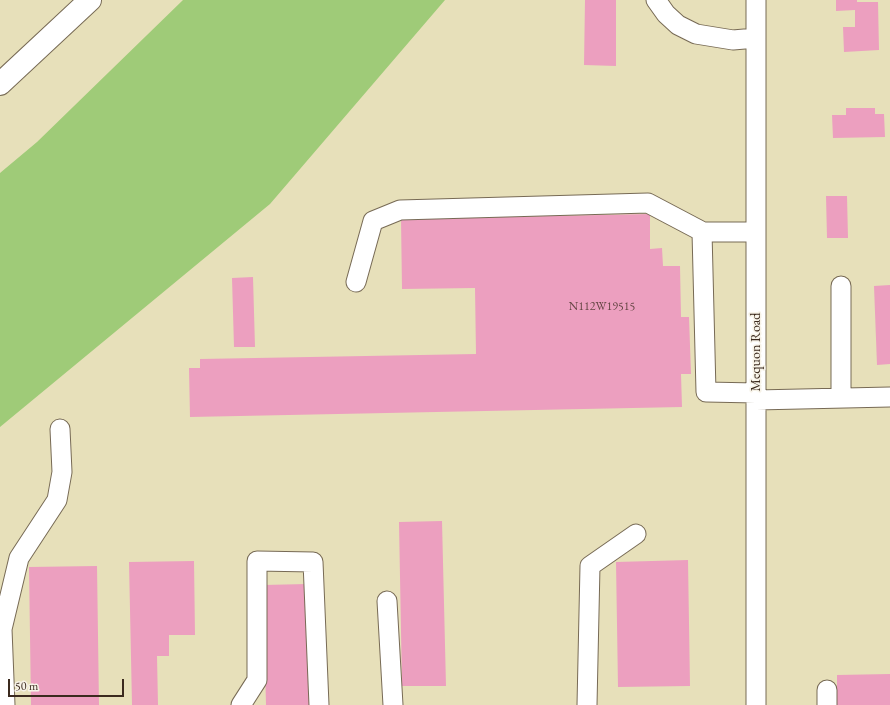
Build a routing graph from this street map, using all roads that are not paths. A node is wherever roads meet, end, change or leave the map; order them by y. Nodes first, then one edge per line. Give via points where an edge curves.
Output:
1 (90, 0) edge
2 (656, 0) edge
3 (756, 0) edge
4 (756, 38) junction
5 (0, 84) edge
6 (703, 232) junction
7 (756, 232) junction
8 (356, 282) dead end
9 (841, 286) dead end
10 (756, 397) junction
11 (890, 397) edge
12 (841, 398) junction
13 (60, 429) dead end
14 (636, 534) dead end
15 (387, 601) dead end
16 (5, 705) edge
17 (241, 705) edge
18 (319, 705) edge
19 (394, 705) edge
20 (587, 705) edge
21 (756, 705) edge

1 - 5 highway
2 - 4 street via 678,25 696,34 733,40
3 - 4 street, Mequon Road
4 - 7 street, Mequon Road
6 - 7 street
6 - 8 street via 648,203 400,210 373,221
6 - 10 street via 706,392
7 - 10 street, Mequon Road
9 - 12 street
10 - 12 street
10 - 21 street, Mequon Road
11 - 12 street
13 - 16 street via 62,472 57,500 19,558 2,629
14 - 20 street via 590,566
15 - 19 street
17 - 18 street via 257,680 257,561 313,562

